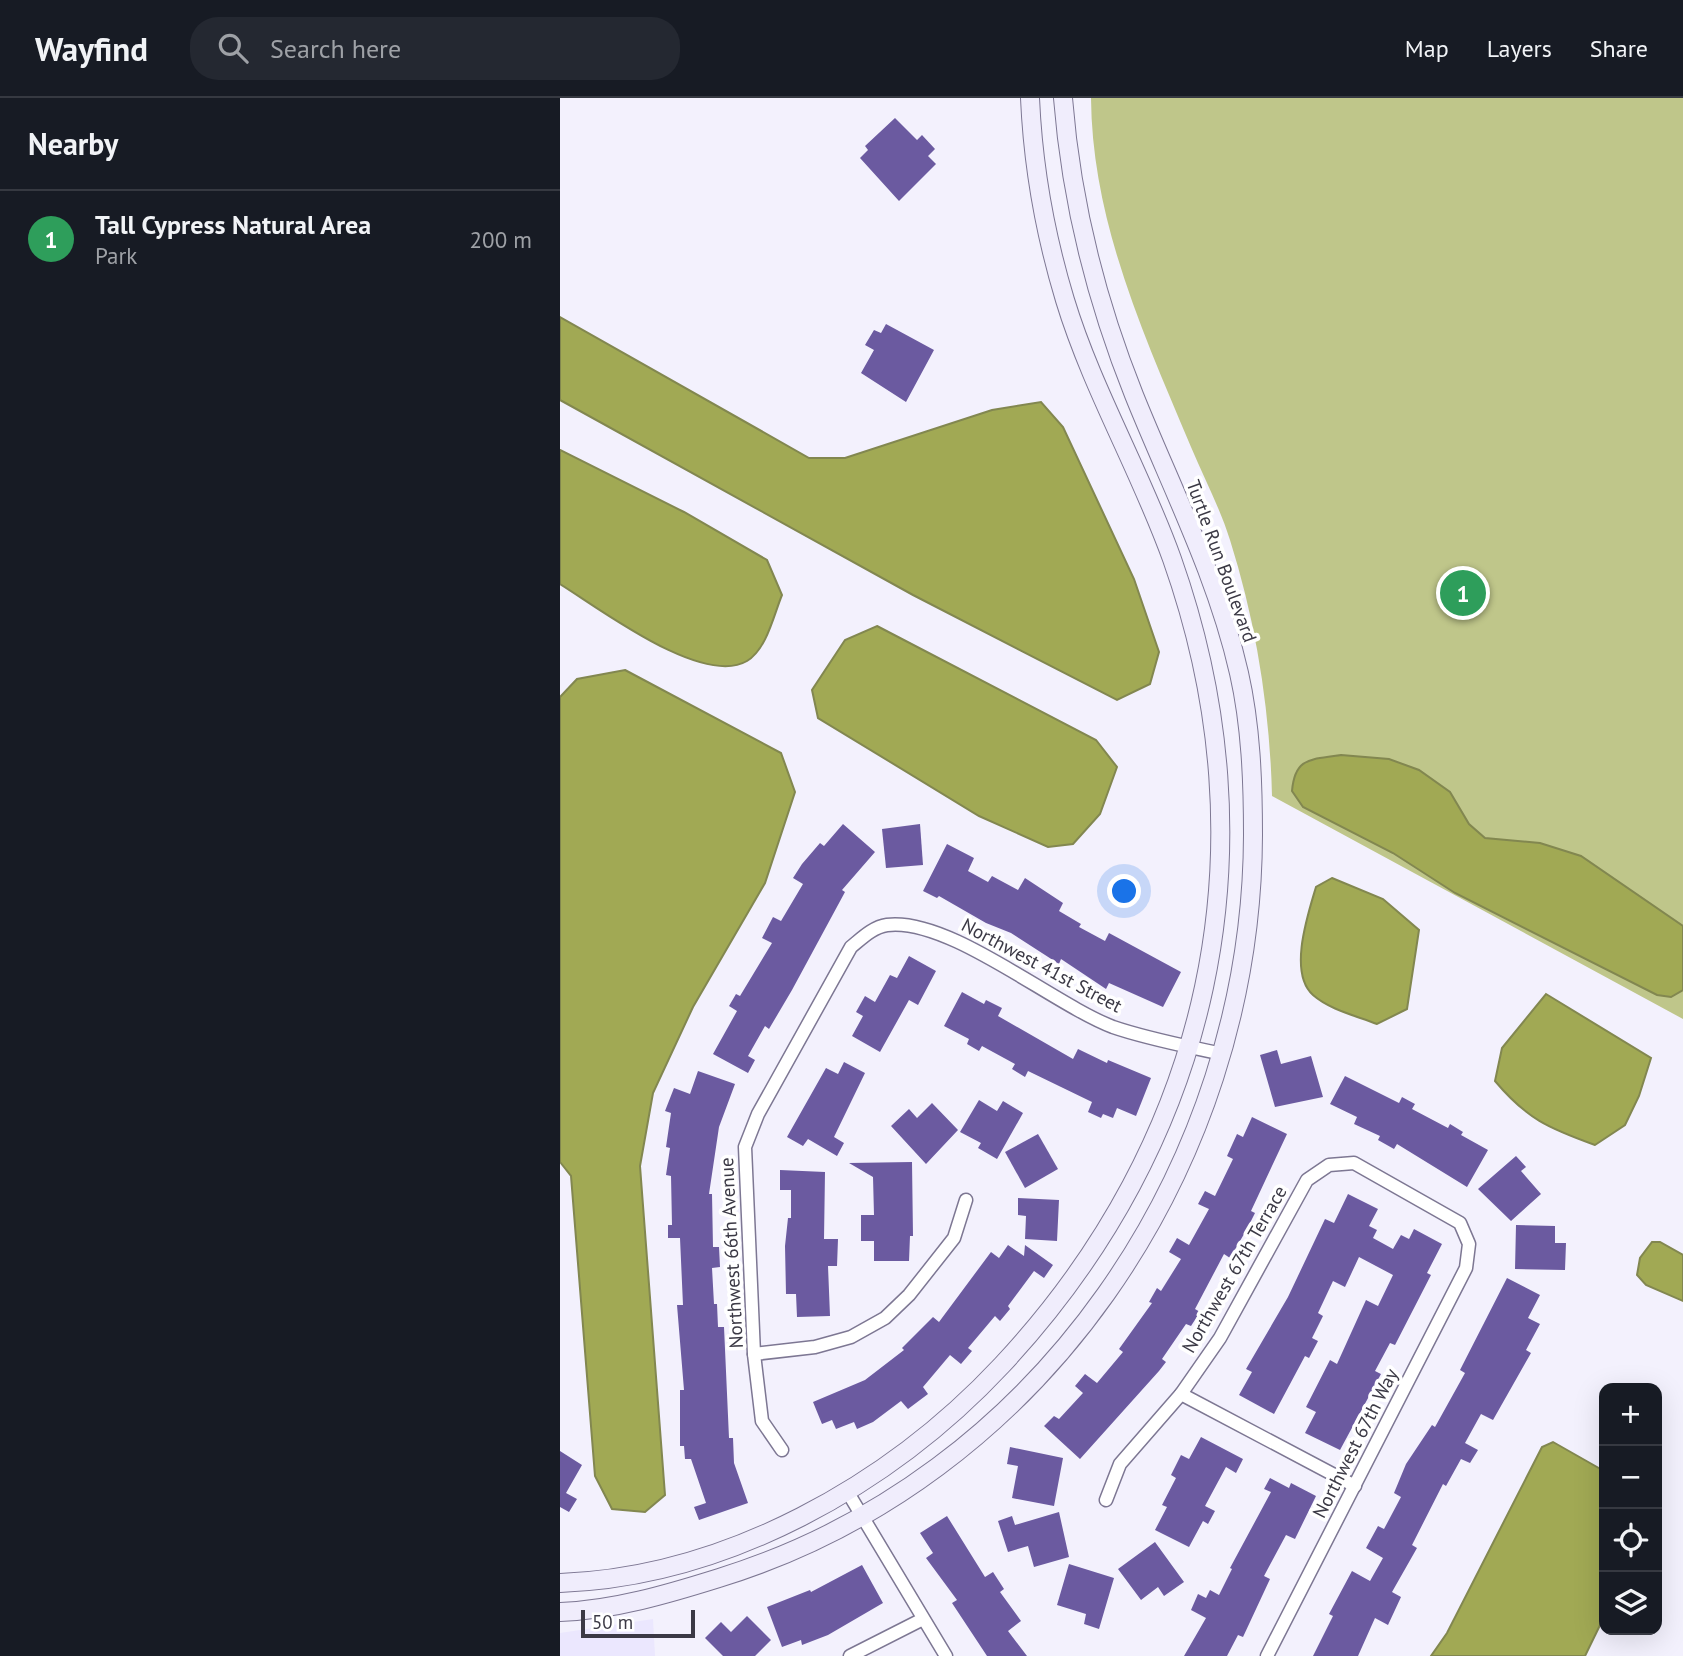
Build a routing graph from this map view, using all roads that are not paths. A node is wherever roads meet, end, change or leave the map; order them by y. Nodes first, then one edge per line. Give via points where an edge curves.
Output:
1 (1030, 98) edge
2 (1063, 98) edge
3 (885, 925) joint
4 (1188, 1047) junction
5 (1222, 1054) junction
6 (966, 1200) dead end
7 (1469, 1244) joint
8 (754, 1353) junction
9 (1181, 1394) junction
10 (782, 1450) dead end
11 (1355, 1486) junction
12 (847, 1491) junction
13 (1106, 1500) dead end
14 (863, 1516) junction
15 (560, 1583) edge
16 (560, 1612) edge
17 (923, 1619) junction
18 (850, 1656) edge
19 (946, 1656) edge
20 (1267, 1656) edge

1 - 4 street via 1036,178 1065,302 1171,558 1197,642 1213,720 1220,799 1217,909 1205,988
2 - 5 street, Turtle Run Boulevard via 1068,158 1099,300 1198,546 1239,675 1253,799 1253,883 1243,970
3 - 4 street, Northwest 41st Street via 914,925 947,936 1113,1027
3 - 8 street, Northwest 66th Avenue via 851,947 758,1114 745,1147
4 - 5 street, Northwest 41st Street
4 - 12 street via 1170,1107 1145,1163 1100,1244 1044,1320 949,1416
5 - 14 street, Turtle Run Boulevard via 1167,1195 1138,1249 1072,1341 1024,1394 951,1456
6 - 8 street via 954,1238 886,1318 851,1337 815,1347
7 - 9 street, Northwest 67th Terrace via 1460,1223 1354,1163 1329,1165 1307,1180 1220,1338
7 - 11 street, Northwest 67th Way via 1466,1268
8 - 10 street, Northwest 66th Avenue via 762,1421
9 - 11 street
9 - 13 street, Northwest 67th Terrace via 1120,1464
11 - 20 street, Northwest 67th Way
12 - 14 street
12 - 15 street via 750,1540 699,1558 601,1580
14 - 16 street, Turtle Run Boulevard via 796,1551 695,1586 592,1611
14 - 17 street
17 - 18 street
17 - 19 street

